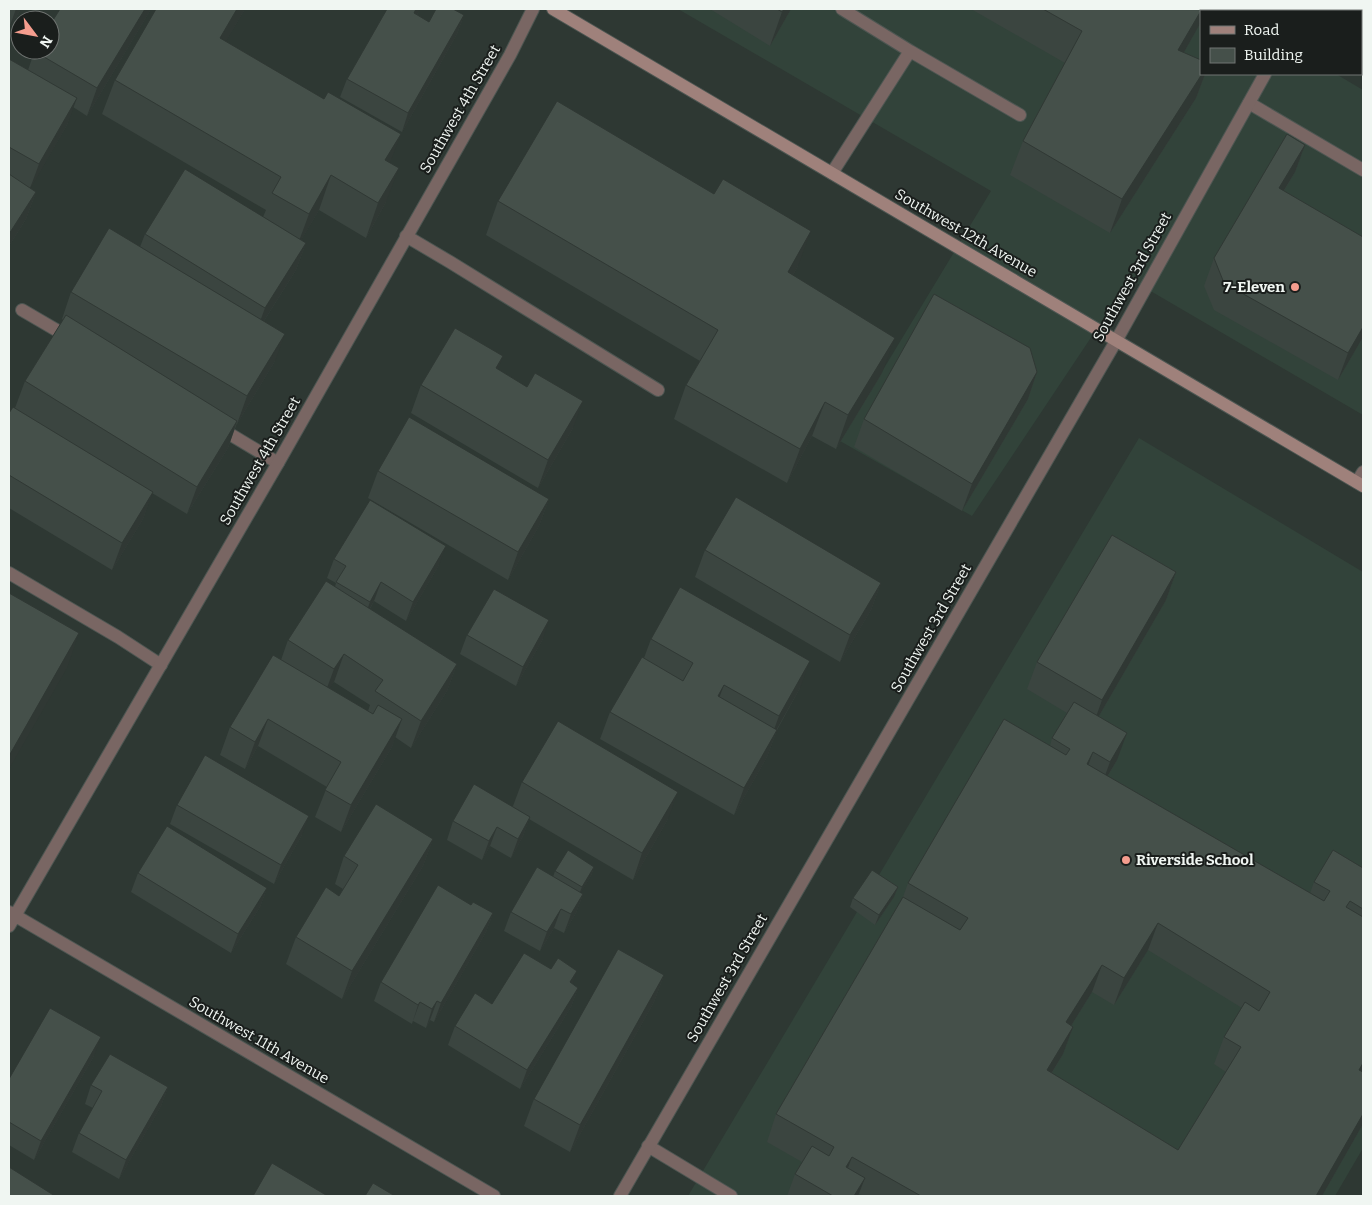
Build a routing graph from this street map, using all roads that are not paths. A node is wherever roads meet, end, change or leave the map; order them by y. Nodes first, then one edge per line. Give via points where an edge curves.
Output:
1 (534, 9) edge
2 (553, 9) edge
3 (842, 9) edge
4 (910, 51) junction
5 (1265, 75) edge
6 (1249, 103) junction
7 (1020, 115) dead end
8 (1363, 170) edge
9 (832, 173) junction
10 (406, 236) junction
11 (22, 310) dead end
12 (1116, 340) junction
13 (81, 345) edge
14 (658, 390) dead end
15 (206, 420) edge
16 (278, 463) junction
17 (1361, 480) edge
18 (9, 573) edge
19 (161, 665) junction
20 (11, 918) edge
21 (648, 1146) junction
22 (494, 1196) edge
23 (620, 1196) edge
24 (731, 1196) edge

1 - 10 street, Southwest 4th Street
2 - 9 main road, Southwest 12th Avenue
3 - 4 street
4 - 7 street
4 - 9 street
5 - 6 street, Southwest 3rd Street
6 - 8 street
6 - 12 street, Southwest 3rd Street
9 - 12 main road, Southwest 12th Avenue
10 - 14 street
10 - 16 street, Southwest 4th Street
11 - 13 street
12 - 17 main road, Southwest 12th Avenue
12 - 21 street, Southwest 3rd Street
15 - 16 street
16 - 19 street, Southwest 4th Street
18 - 19 street
19 - 20 street, Southwest 4th Street
20 - 22 street, Southwest 11th Avenue
21 - 23 street, Southwest 3rd Street
21 - 24 street

